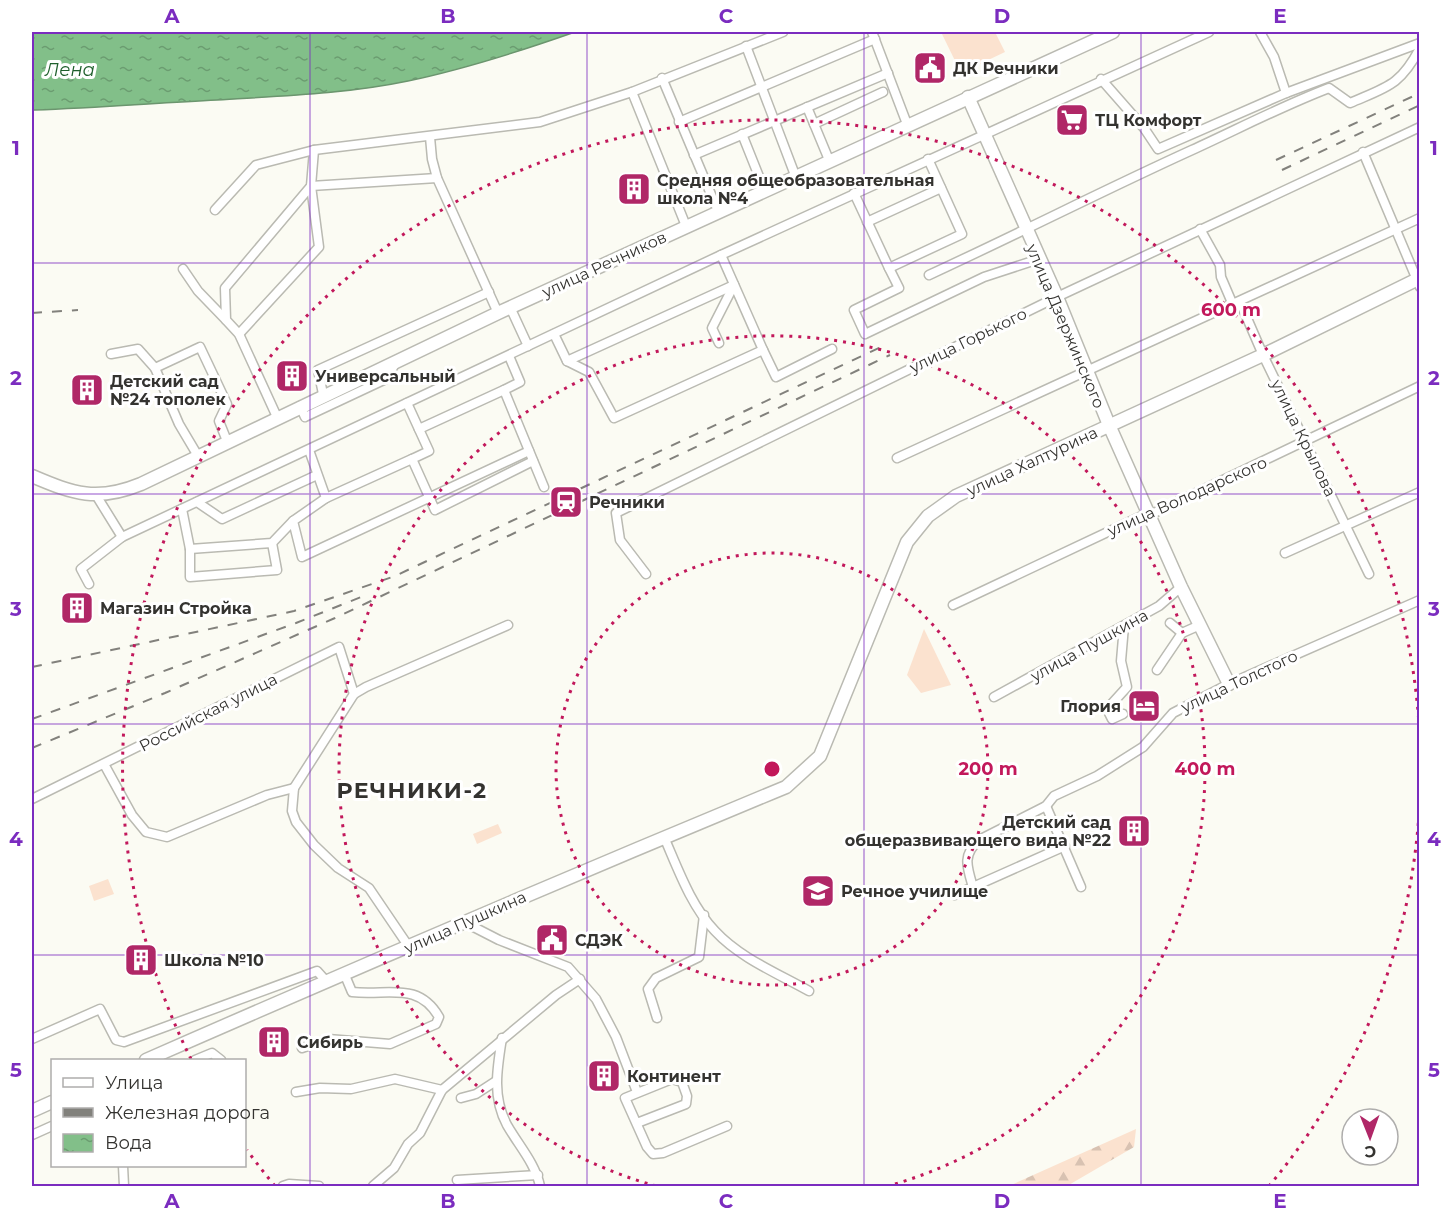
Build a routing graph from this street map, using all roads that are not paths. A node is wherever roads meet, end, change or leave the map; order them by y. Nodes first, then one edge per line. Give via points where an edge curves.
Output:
1 (783, 32) edge
2 (1113, 32) edge
3 (1209, 32) edge
4 (1260, 32) edge
5 (874, 35) edge
6 (1419, 43) edge
7 (746, 46) junction
8 (1419, 48) edge
9 (888, 73) junction
10 (662, 78) junction
11 (1101, 79) junction
12 (761, 87) junction
13 (632, 92) junction
14 (883, 92) dead end
15 (1286, 93) junction
16 (968, 97) junction
17 (807, 107) junction
18 (774, 120) junction
19 (679, 122) junction
20 (814, 124) junction
21 (907, 124) junction
22 (1419, 127) edge
23 (985, 133) junction
24 (742, 134) junction
25 (430, 137) junction
26 (314, 150) junction
27 (1363, 152) junction
28 (694, 154) junction
29 (928, 159) junction
30 (829, 160) junction
31 (795, 175) junction
32 (437, 178) junction
33 (311, 186) junction
34 (941, 188) junction
35 (764, 189) junction
36 (854, 193) junction
37 (215, 210) dead end
38 (718, 211) junction
39 (1419, 218) edge
40 (867, 222) junction
41 (686, 226) junction
42 (1200, 229) junction
43 (1396, 229) junction
44 (1025, 230) junction
45 (721, 255) junction
46 (1039, 259) junction
47 (890, 268) junction
48 (183, 269) dead end
49 (929, 275) dead end
50 (1419, 281) edge
51 (734, 285) junction
52 (489, 292) junction
53 (1057, 297) junction
54 (1237, 303) junction
55 (510, 307) junction
56 (498, 313) junction
57 (226, 320) junction
58 (239, 334) junction
59 (554, 334) junction
60 (720, 343) dead end
61 (528, 346) junction
62 (832, 349) dead end
63 (764, 350) junction
64 (111, 354) dead end
65 (1263, 355) junction
66 (508, 356) junction
67 (397, 360) junction
68 (567, 361) junction
69 (156, 368) junction
70 (1086, 371) junction
71 (1419, 386) edge
72 (504, 390) junction
73 (323, 394) junction
74 (407, 403) junction
75 (300, 406) junction
76 (277, 417) junction
77 (1109, 425) junction
78 (419, 429) junction
79 (228, 441) junction
80 (1307, 441) junction
81 (309, 450) junction
82 (529, 451) junction
83 (198, 456) junction
84 (897, 458) dead end
85 (412, 459) junction
86 (533, 461) junction
87 (318, 475) junction
88 (32, 476) edge
89 (544, 487) dead end
90 (1419, 492) edge
91 (96, 495) junction
92 (429, 497) junction
93 (326, 498) junction
94 (197, 502) junction
95 (182, 509) junction
96 (1148, 513) junction
97 (293, 521) junction
98 (1346, 525) junction
99 (122, 537) junction
100 (272, 543) junction
101 (190, 549) junction
102 (1286, 553) dead end
103 (646, 574) dead end
104 (1369, 574) dead end
105 (89, 584) dead end
106 (1182, 587) junction
107 (1419, 600) edge
108 (953, 605) dead end
109 (1170, 623) dead end
110 (508, 625) dead end
111 (1200, 625) junction
112 (1124, 626) junction
113 (1182, 633) junction
114 (1157, 670) dead end
115 (1229, 684) junction
116 (354, 694) junction
117 (994, 697) dead end
118 (1123, 714) dead end
119 (104, 764) junction
120 (786, 787) joint
121 (294, 788) junction
122 (32, 799) edge
123 (1046, 806) junction
124 (664, 837) junction
125 (1065, 846) junction
126 (973, 887) junction
127 (1081, 887) dead end
128 (955, 895) dead end
129 (704, 915) junction
130 (462, 921) junction
131 (409, 947) junction
132 (344, 973) junction
133 (580, 979) junction
134 (326, 981) junction
135 (809, 991) dead end
136 (657, 1018) dead end
137 (502, 1038) junction
138 (32, 1039) edge
139 (302, 1048) dead end
140 (148, 1059) edge
141 (197, 1059) edge
142 (220, 1059) edge
143 (496, 1081) junction
144 (442, 1089) junction
145 (296, 1092) dead end
146 (637, 1092) junction
147 (461, 1098) dead end
148 (51, 1102) edge
149 (32, 1112) edge
150 (637, 1123) junction
151 (51, 1126) edge
152 (727, 1126) dead end
153 (32, 1135) edge
154 (123, 1167) edge
155 (538, 1175) junction
156 (457, 1180) dead end
157 (124, 1186) edge
158 (283, 1186) edge
159 (318, 1186) edge
160 (373, 1186) edge
161 (540, 1186) edge

1 - 7 street
2 - 16 street, улица Речников
3 - 11 street
4 - 15 street via 1274,57
5 - 9 street
5 - 12 street
6 - 15 street
7 - 10 street
7 - 12 street
8 - 44 street via 1395,83 1350,103 1329,88 1293,102
9 - 17 street
9 - 21 street
10 - 13 street
10 - 19 street
11 - 15 street via 1158,149
11 - 23 street
12 - 18 street
12 - 19 street
13 - 25 street via 540,122
13 - 41 street
14 - 20 street
16 - 21 street, улица Речников
16 - 23 street, улица Дзержинского
17 - 18 street
17 - 20 street
18 - 24 street
18 - 31 street
19 - 28 street
20 - 30 street
21 - 30 street, улица Речников
22 - 27 street, улица Горького
23 - 29 street
23 - 44 street, улица Дзержинского
24 - 28 street
24 - 35 street
25 - 26 street
25 - 32 street
26 - 33 street
26 - 37 street via 256,165
27 - 42 street, улица Горького
27 - 43 street
28 - 38 street
29 - 34 street
29 - 36 street
30 - 31 street, улица Речников
31 - 35 street, улица Речников
32 - 33 street
32 - 52 street
33 - 57 street via 225,288
33 - 58 street via 319,247
34 - 40 street
34 - 47 street via 962,234
35 - 38 street, улица Речников
36 - 40 street
36 - 45 street
38 - 41 street, улица Речников
39 - 43 street
40 - 47 street
41 - 55 street, улица Речников
42 - 53 street, улица Горького
42 - 54 street, улица Крылова
43 - 50 street
43 - 54 street
44 - 46 street, улица Дзержинского
44 - 49 street
45 - 51 street
45 - 59 street
46 - 47 street via 984,277 865,334 854,310 899,288
46 - 53 street, улица Дзержинского
48 - 57 street
50 - 65 street, улица Халтурина
51 - 60 street via 712,328
51 - 63 street
51 - 68 street
52 - 56 street
52 - 73 street via 318,370
53 - 70 street, улица Дзержинского
53 - 103 street, улица Горького via 616,513 620,540
54 - 65 street, улица Крылова
54 - 70 street
55 - 56 street, улица Речников
55 - 61 street
56 - 67 street, улица Речников
57 - 58 street
58 - 76 street
59 - 61 street
59 - 68 street
61 - 66 street
62 - 63 street via 776,377
63 - 68 street via 614,418 589,372
64 - 69 street via 138,349
65 - 77 street, улица Халтурина
65 - 80 street, улица Крылова
66 - 72 street via 520,382
66 - 74 street
67 - 73 street, улица Речников
67 - 75 street via 386,379 305,417
69 - 79 street via 200,347 227,404 219,421
69 - 83 street via 179,424
70 - 77 street, улица Дзержинского
70 - 84 street
71 - 80 street, улица Володарского
72 - 78 street
72 - 82 street
73 - 75 street, улица Речников
74 - 78 street
74 - 81 street
75 - 76 street, улица Речников
76 - 79 street, улица Речников
77 - 96 street, улица Дзержинского
77 - 120 street, улица Халтурина via 956,496 928,516 907,542 820,756
78 - 85 street via 429,452
79 - 83 street, улица Речников
80 - 96 street, улица Володарского
80 - 98 street, улица Крылова
81 - 87 street
81 - 94 street
82 - 86 street
82 - 92 street
83 - 91 street, улица Речников via 122,491
85 - 92 street
85 - 93 street
86 - 89 street
86 - 92 street via 435,510
87 - 93 street
87 - 94 street via 222,519
88 - 91 street, улица Речников via 64,490
90 - 98 street
91 - 99 street
92 - 97 street via 302,557
93 - 97 street
94 - 95 street
95 - 99 street
95 - 101 street
96 - 106 street, улица Дзержинского
96 - 108 street, улица Володарского
97 - 100 street
98 - 102 street
98 - 104 street, улица Крылова
99 - 105 street via 81,569
100 - 101 street
100 - 101 street via 277,570 190,577
106 - 111 street, улица Дзержинского
106 - 112 street, улица Пушкина
107 - 115 street, улица Толстого
109 - 113 street
110 - 116 street
111 - 113 street
111 - 115 street, улица Дзержинского
112 - 117 street, улица Пушкина
112 - 118 street via 1121,661 1127,687 1107,709 1112,719
113 - 114 street
115 - 123 street, улица Толстого via 1173,713 1143,747 1097,776 1054,796
116 - 119 street, Российская улица via 339,647
116 - 121 street
119 - 121 street via 146,832 167,837 267,795
119 - 122 street, Российская улица
120 - 124 street, улица Пушкина
121 - 131 street via 292,811 296,822 338,868 369,888
123 - 125 street
123 - 126 street, улица Толстого via 970,848 965,860
124 - 129 street via 689,893
124 - 130 street, улица Пушкина
125 - 126 street
125 - 127 street
126 - 128 street
129 - 135 street via 714,931 744,955
129 - 136 street via 699,957 656,978 648,989
130 - 131 street, улица Пушкина
130 - 133 street via 568,967
131 - 132 street, улица Пушкина
132 - 134 street, улица Пушкина
132 - 139 street via 352,992 418,994 431,1002 439,1017 436,1024 390,1044 328,1039
133 - 137 street
133 - 146 street via 596,999 616,1037
134 - 138 street via 317,971 124,1042 116,1040 100,1008
134 - 140 street, улица Пушкина
137 - 143 street
137 - 144 street
141 - 142 street via 212,1053
143 - 147 street
143 - 155 street via 507,1125
144 - 145 street via 395,1080 351,1089
144 - 160 street via 420,1133 408,1144 394,1168
146 - 150 street via 625,1098
146 - 150 street via 677,1079 687,1096 682,1107
148 - 149 street
150 - 152 street via 649,1151 657,1154
151 - 153 street
154 - 157 street
155 - 156 street
155 - 161 street
158 - 159 street

